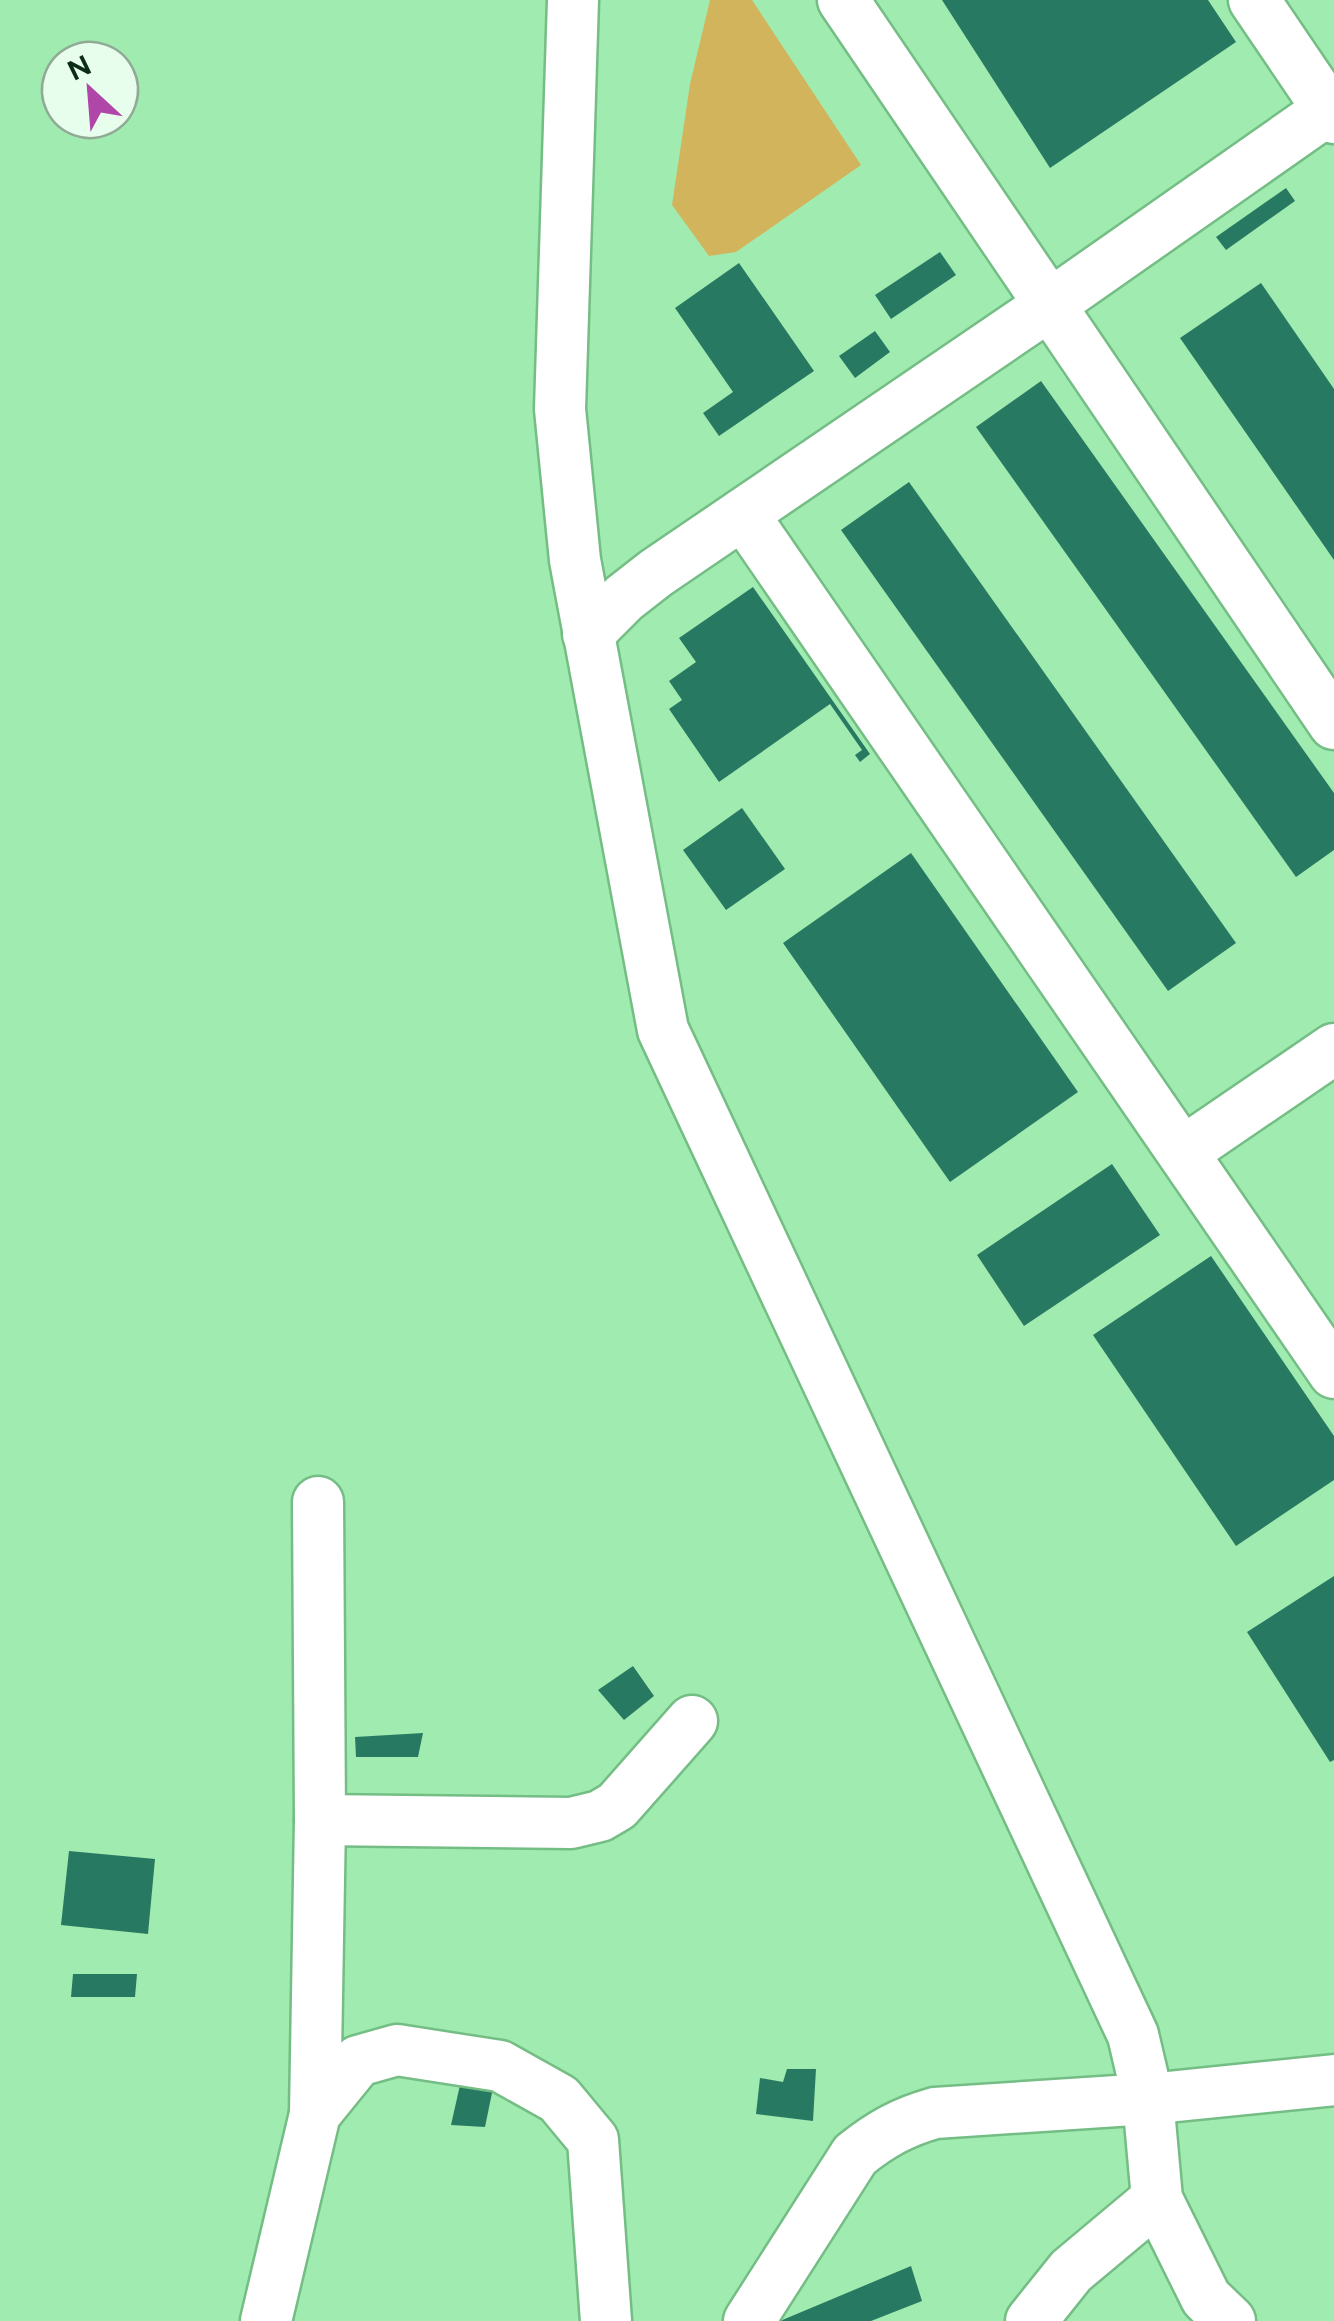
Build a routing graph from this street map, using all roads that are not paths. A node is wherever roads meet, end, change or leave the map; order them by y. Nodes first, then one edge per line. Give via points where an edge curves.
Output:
1 (572, 0) edge
2 (844, 0) edge
3 (1254, 0) edge
4 (1331, 114) edge
5 (1048, 306) junction
6 (743, 514) junction
7 (588, 634) junction
8 (1334, 724) edge
9 (1334, 1049) edge
10 (1183, 1152) junction
11 (1334, 1373) edge
12 (318, 1502) dead end
13 (692, 1721) dead end
14 (320, 1820) junction
15 (1334, 2080) edge
16 (1148, 2099) junction
17 (314, 2114) junction
18 (1156, 2199) junction
19 (266, 2321) edge
20 (606, 2321) edge
21 (749, 2321) edge
22 (1031, 2321) edge
23 (1230, 2321) edge

1 - 7 lane via 560,409
2 - 5 lane
3 - 4 lane
4 - 5 lane
5 - 6 lane
5 - 8 lane
6 - 7 lane via 624,598
6 - 10 lane
7 - 16 lane via 663,1030 1132,2036
9 - 10 lane
10 - 11 lane
12 - 14 lane
13 - 14 lane via 617,1806 600,1816 571,1822
14 - 17 lane
15 - 16 lane
16 - 18 lane
16 - 21 lane via 935,2114 880,2135 856,2155
17 - 19 lane
17 - 20 lane via 358,2060 396,2050 500,2066 559,2100 593,2140
18 - 22 lane via 1071,2270
18 - 23 lane via 1206,2298

